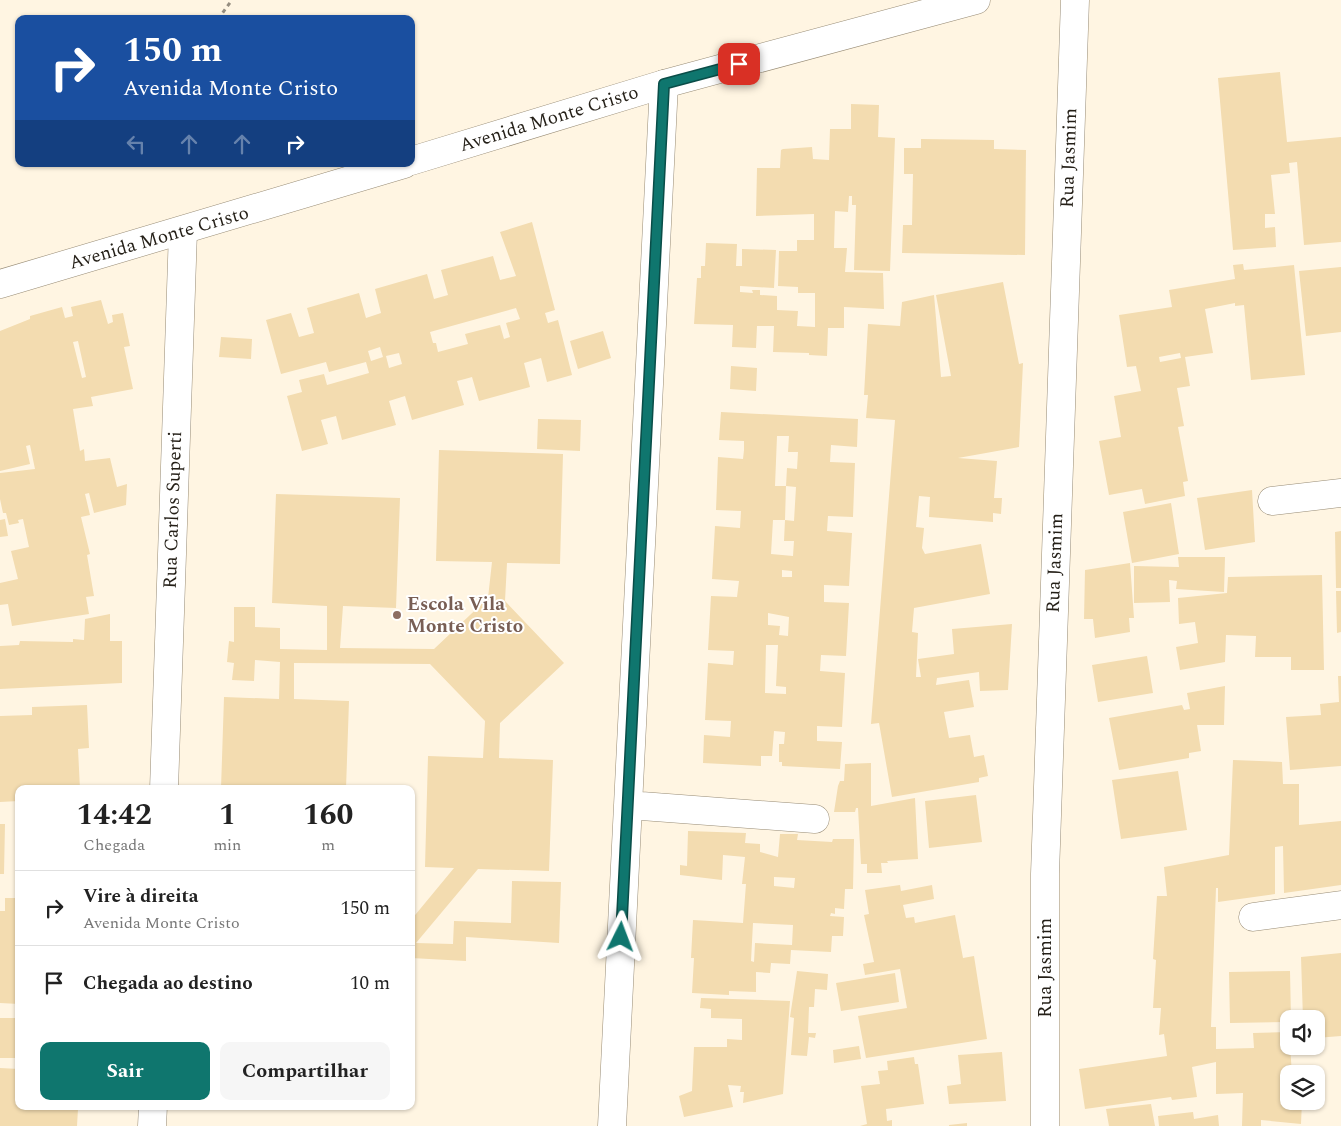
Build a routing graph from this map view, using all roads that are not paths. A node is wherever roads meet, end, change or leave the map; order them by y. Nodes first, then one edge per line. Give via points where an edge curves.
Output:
1 (976, 0) edge
2 (1075, 0) edge
3 (664, 84) junction
4 (415, 160) edge
5 (394, 167) edge
6 (183, 231) junction
7 (0, 284) edge
8 (1341, 493) edge
9 (1272, 501) dead end
10 (164, 785) edge
11 (628, 805) junction
12 (815, 819) dead end
13 (1341, 905) edge
14 (1253, 917) dead end
15 (153, 1110) edge
16 (152, 1126) edge
17 (612, 1126) edge
18 (1045, 1126) edge

1 - 3 street, Avenida Monte Cristo
2 - 18 street, Rua Jasmim via 1045,874
3 - 4 street, Avenida Monte Cristo
3 - 11 street
5 - 6 street, Avenida Monte Cristo
6 - 7 street, Avenida Monte Cristo
6 - 10 street, Rua Carlos Superti
8 - 9 street
11 - 12 street
11 - 17 street
13 - 14 street
15 - 16 street

